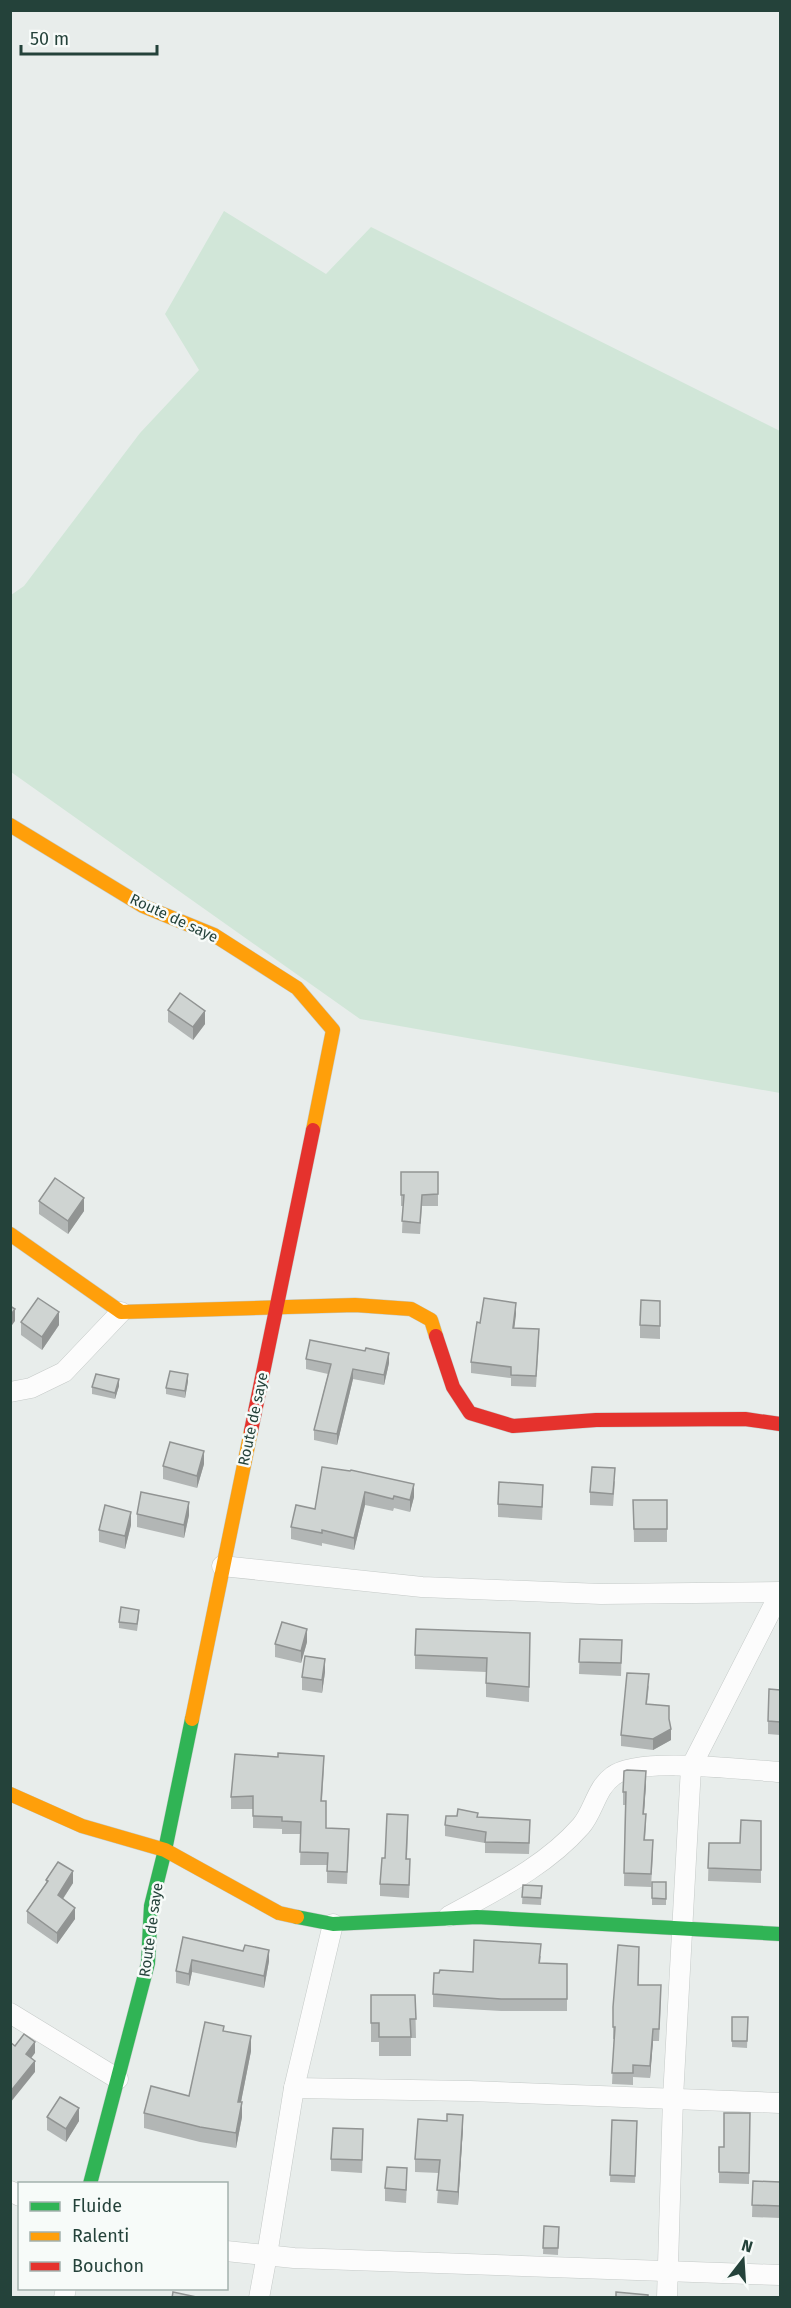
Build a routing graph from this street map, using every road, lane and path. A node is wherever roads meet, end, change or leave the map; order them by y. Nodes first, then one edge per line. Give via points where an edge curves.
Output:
1 (10, 825) edge
2 (10, 1234) edge
3 (276, 1307) junction
4 (121, 1312) junction
5 (10, 1392) edge
6 (780, 1424) edge
7 (222, 1566) junction
8 (780, 1592) edge
9 (691, 1767) junction
10 (780, 1772) edge
11 (10, 1794) edge
12 (165, 1850) junction
13 (445, 1918) junction
14 (333, 1924) junction
15 (682, 1929) junction
16 (780, 1934) edge
17 (10, 2013) edge
18 (118, 2079) junction
19 (294, 2088) junction
20 (673, 2098) junction
21 (780, 2103) edge
22 (91, 2182) edge
23 (228, 2251) edge
24 (267, 2255) junction
25 (668, 2271) junction
26 (780, 2275) edge
27 (259, 2298) edge
28 (667, 2298) edge

1 - 3 street, Route de saye via 143,906 214,935 297,988 333,1030
2 - 4 street
3 - 4 street
3 - 6 street via 355,1305 411,1309 432,1320 453,1387 470,1413 513,1426 596,1420 722,1419
3 - 7 street, Route de saye
4 - 5 street via 64,1372 31,1388
7 - 8 street via 422,1587 601,1594
7 - 12 street, Route de saye
8 - 9 street
9 - 10 street
9 - 13 street via 641,1766 613,1775 582,1825 536,1867
9 - 15 street
11 - 12 street via 82,1826
12 - 14 street via 279,1913
12 - 18 street, Route de saye via 151,1906 148,1964
13 - 14 street
13 - 15 street
14 - 19 street
15 - 16 street
15 - 20 street
17 - 18 street
18 - 22 street, Route de saye
19 - 20 street
19 - 24 street
20 - 21 street
20 - 25 street
23 - 24 street
24 - 25 street
24 - 27 street
25 - 26 street
25 - 28 street

